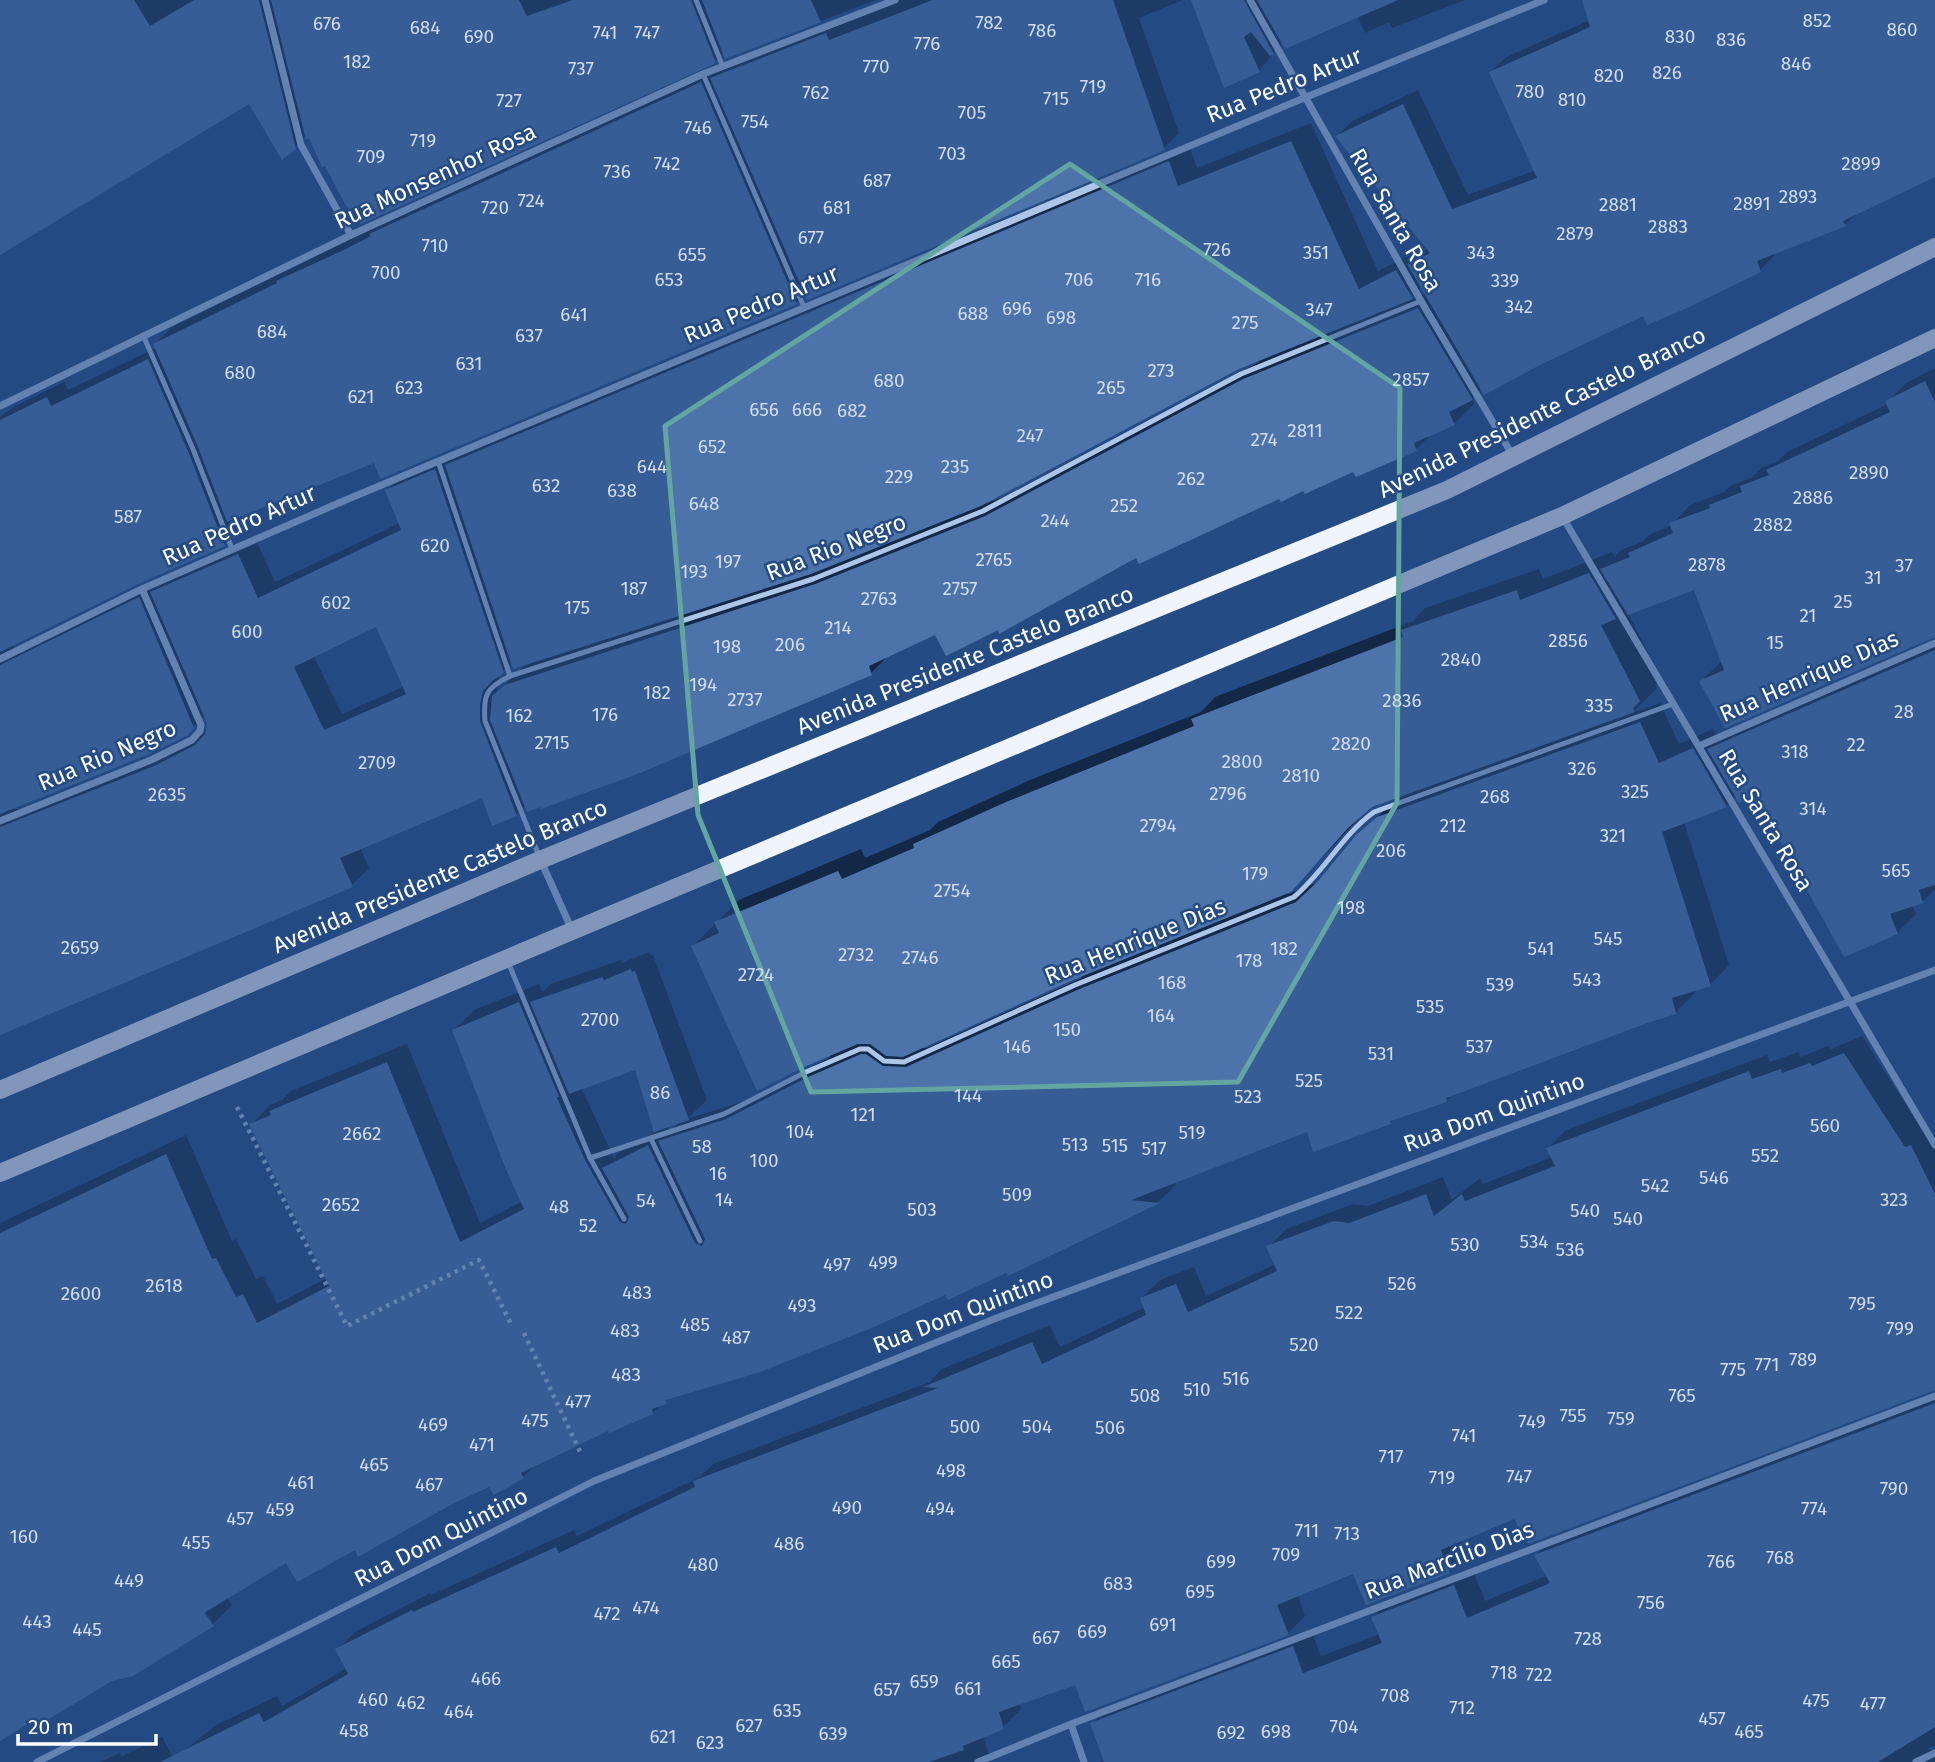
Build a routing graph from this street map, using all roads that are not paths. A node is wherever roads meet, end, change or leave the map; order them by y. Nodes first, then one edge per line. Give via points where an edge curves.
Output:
1 (265, 0) edge
2 (695, 0) edge
3 (895, 0) edge
4 (1250, 0) edge
5 (1544, 0) edge
6 (723, 67) junction
7 (703, 74) junction
8 (1304, 97) junction
9 (351, 235) junction
10 (1935, 247) edge
11 (1420, 300) junction
12 (804, 307) junction
13 (143, 335) junction
14 (1935, 338) edge
15 (0, 406) edge
16 (1513, 456) junction
17 (438, 461) junction
18 (1562, 516) junction
19 (232, 549) junction
20 (142, 589) junction
21 (1935, 643) edge
22 (0, 659) edge
23 (510, 676) junction
24 (1673, 704) junction
25 (1699, 746) junction
26 (0, 821) edge
27 (540, 860) junction
28 (572, 930) junction
29 (507, 959) junction
30 (1935, 970) edge
31 (1850, 1000) junction
32 (0, 1090) edge
33 (651, 1139) junction
34 (1935, 1145) edge
35 (590, 1158) junction
36 (0, 1173) edge
37 (624, 1219) dead end
38 (700, 1241) dead end
39 (1935, 1396) edge
40 (1071, 1724) junction
41 (1935, 1753) edge
42 (37, 1762) edge
43 (978, 1762) edge
44 (1084, 1762) edge
45 (1916, 1762) edge

1 - 9 street via 301,145
2 - 6 lane
3 - 6 street, Rua Monsenhor Rosa
4 - 8 street, Rua Santa Rosa
5 - 8 street, Rua Pedro Artur
6 - 7 street, Rua Monsenhor Rosa
7 - 9 street, Rua Monsenhor Rosa
7 - 12 lane
8 - 11 street, Rua Santa Rosa
8 - 12 street, Rua Pedro Artur
9 - 13 street, Rua Monsenhor Rosa
10 - 16 main road, Avenida Presidente Castelo Branco
11 - 16 street, Rua Santa Rosa
11 - 23 lane, Rua Rio Negro via 1241,374 984,510 813,579
12 - 17 street, Rua Pedro Artur
13 - 15 street, Rua Monsenhor Rosa
13 - 19 lane
14 - 18 main road
16 - 27 main road, Avenida Presidente Castelo Branco via 1447,491
17 - 19 street, Rua Pedro Artur
17 - 23 lane
18 - 24 street, Rua Santa Rosa
18 - 28 main road
19 - 20 street, Rua Pedro Artur
20 - 22 street, Rua Pedro Artur
20 - 26 street, Rua Rio Negro via 200,731 192,740 151,760
21 - 25 street, Rua Henrique Dias
23 - 27 lane, Rua Rio Negro via 494,684 484,699 485,721
24 - 25 street, Rua Santa Rosa
24 - 33 lane, Rua Henrique Dias via 1374,811 1294,897 1074,985 904,1062 884,1061 868,1049 860,1049 724,1114
25 - 31 street, Rua Santa Rosa
27 - 28 street, Rua Rio Negro
27 - 32 main road, Avenida Presidente Castelo Branco
28 - 29 main road
29 - 35 lane
29 - 36 main road
30 - 31 street, Rua Dom Quintino
31 - 34 street, Rua Santa Rosa
31 - 42 street, Rua Dom Quintino via 994,1320 594,1481
33 - 35 lane, Rua Henrique Dias
33 - 38 lane
35 - 37 lane
39 - 40 street, Rua Marcílio Dias
40 - 43 street, Rua Marcílio Dias
40 - 44 street
41 - 45 street

